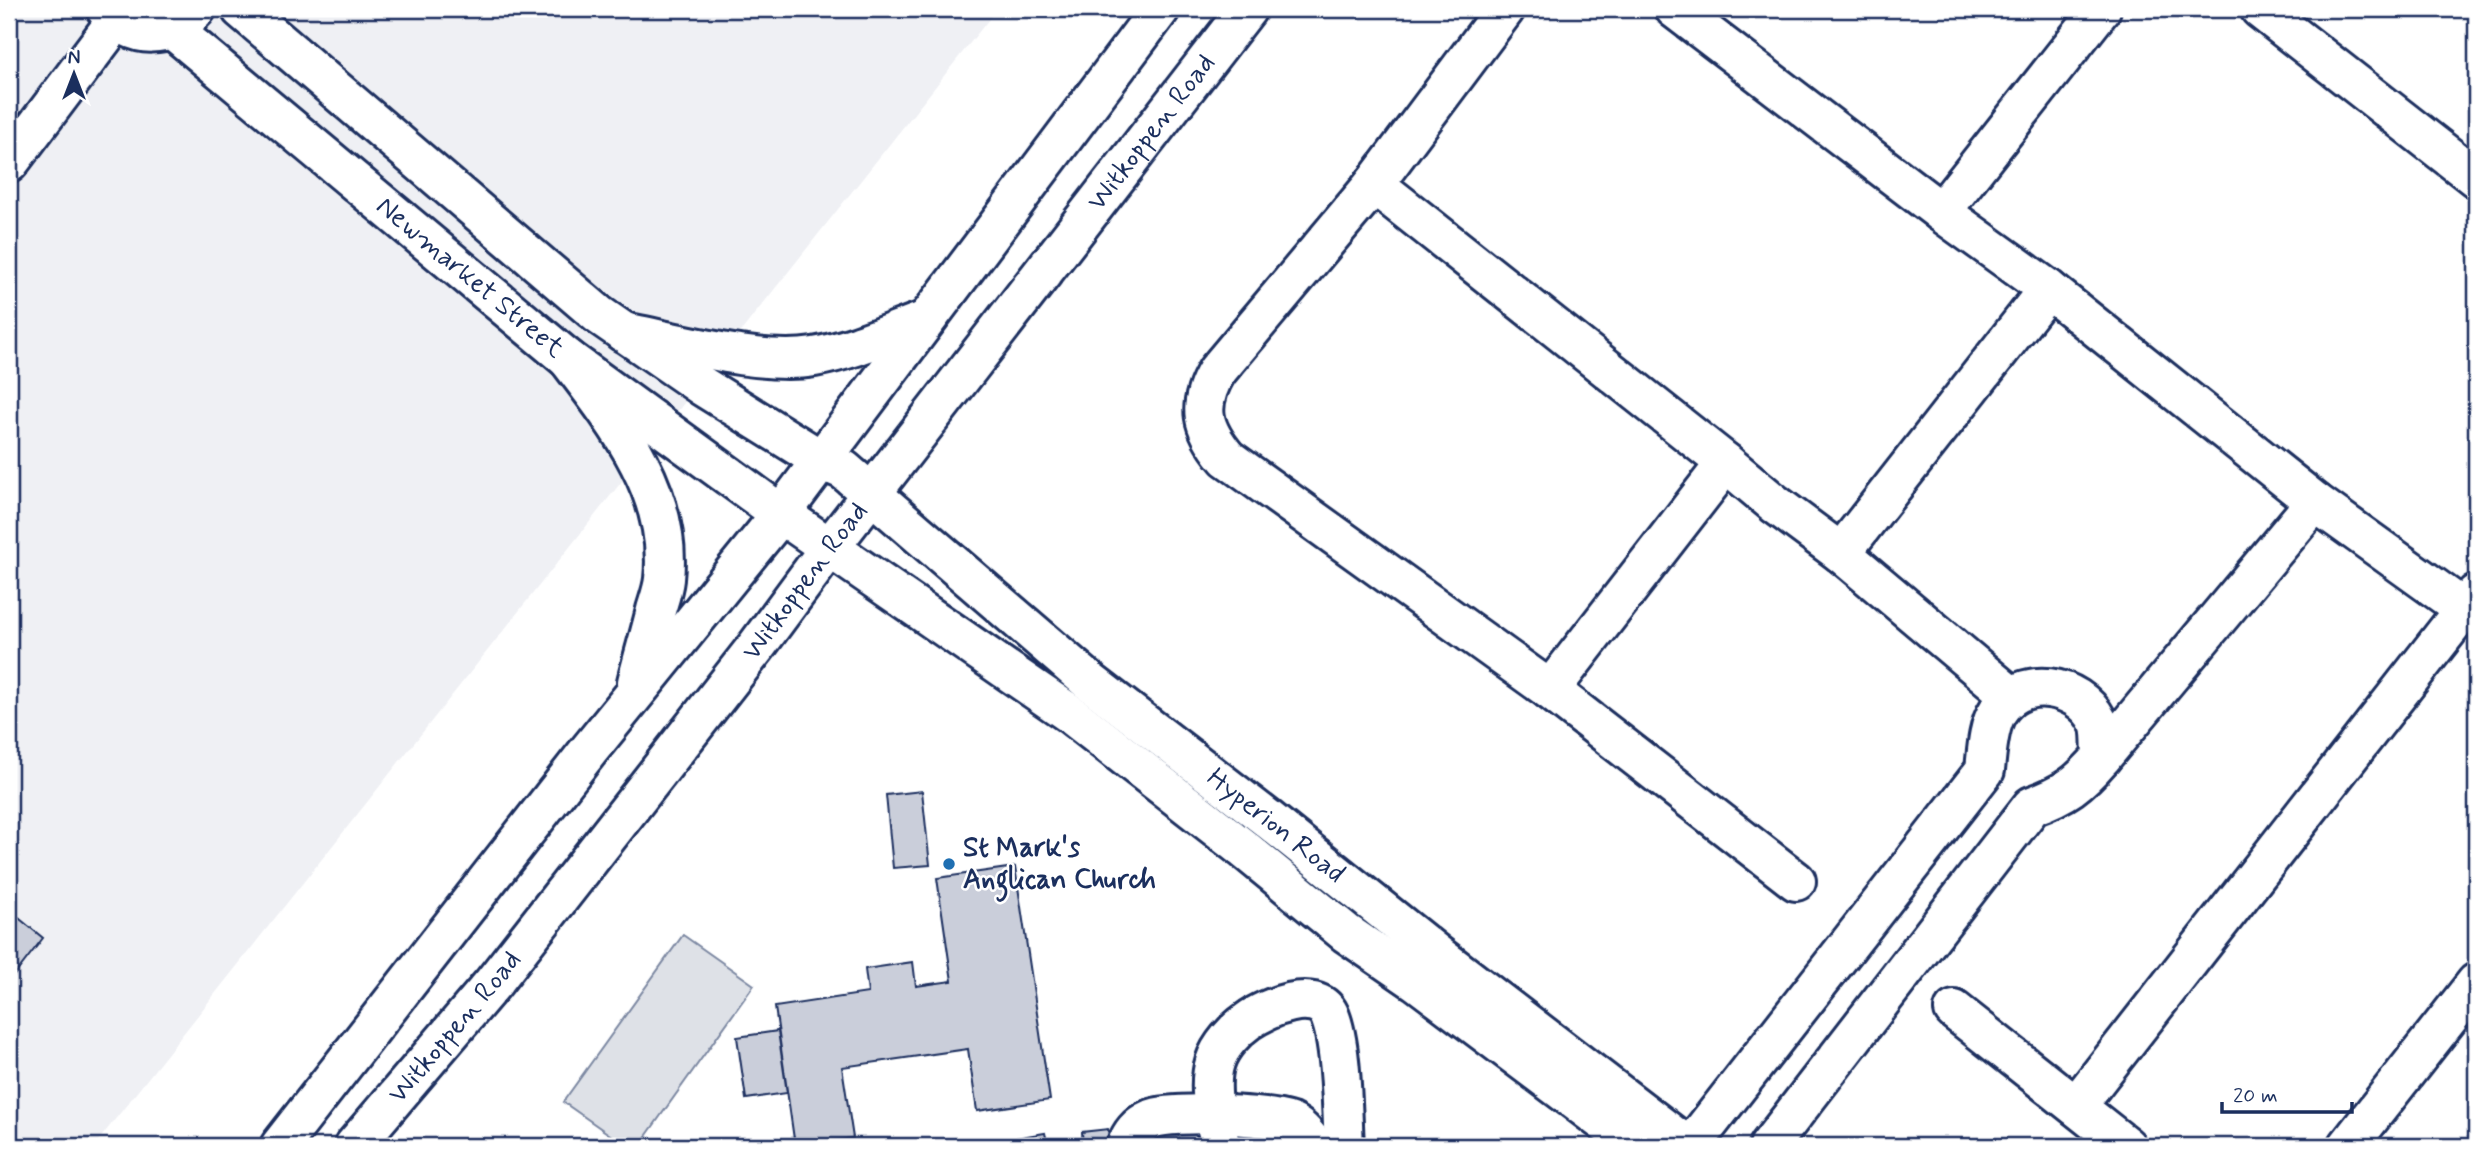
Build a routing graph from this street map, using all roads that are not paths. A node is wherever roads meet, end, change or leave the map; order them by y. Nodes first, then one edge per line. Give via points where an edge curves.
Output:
1 (240, 9) edge
2 (1160, 9) edge
3 (1247, 9) edge
4 (1505, 9) edge
5 (1675, 9) edge
6 (2101, 9) edge
7 (2260, 9) edge
8 (111, 15) edge
9 (184, 19) edge
10 (9, 163) edge
11 (2476, 178) edge
12 (1374, 184) junction
13 (1941, 212) junction
14 (2048, 289) junction
15 (926, 320) junction
16 (623, 332) junction
17 (568, 359) junction
18 (821, 460) junction
19 (1726, 463) junction
20 (873, 494) junction
21 (2315, 502) junction
22 (781, 514) junction
23 (830, 547) junction
24 (1841, 553) junction
25 (2470, 601) edge
26 (1549, 690) junction
27 (2011, 696) junction
28 (633, 698) junction
29 (2102, 757) junction
30 (1796, 881) dead end
31 (1870, 919) junction
32 (1918, 953) junction
33 (2476, 983) edge
34 (1954, 1010) dead end
35 (2076, 1106) junction
36 (1218, 1130) edge
37 (280, 1146) edge
38 (354, 1146) edge
39 (1126, 1146) edge
40 (1314, 1146) edge
41 (1344, 1146) edge
42 (1636, 1146) edge
43 (1689, 1146) edge
44 (1769, 1146) edge
45 (2126, 1146) edge
46 (2348, 1146) edge

1 - 16 street, Newmarket Street
2 - 15 street
3 - 20 street, Witkoppen Road
4 - 12 street
5 - 13 street
6 - 13 street
7 - 11 street
8 - 9 street via 128,29 143,32 158,32
8 - 10 street
9 - 17 street, Newmarket Street
12 - 19 street
12 - 26 street via 1217,371 1204,401 1210,436 1227,458
13 - 14 street
14 - 21 street
14 - 24 street
15 - 16 street via 812,357 756,357
15 - 18 street
16 - 18 street, Newmarket Street
17 - 22 street, Newmarket Street
17 - 28 street via 614,420 643,469 660,514 664,580
18 - 20 street, Hyperion Road via 844,470
18 - 22 street
19 - 24 street
19 - 26 street
20 - 23 street, Witkoppen Road
20 - 43 street, Hyperion Road via 1089,681
21 - 25 street
21 - 29 street
22 - 23 street, Newmarket Street
22 - 28 street
23 - 38 street, Witkoppen Road via 492,983
23 - 42 street, Hyperion Road via 1069,713 1346,933
24 - 27 street
25 - 35 street
26 - 30 street
27 - 29 street via 2045,687 2065,690 2085,703 2099,722
27 - 31 street via 1996,713 1985,770
28 - 37 street
29 - 32 street via 2059,796 2032,806
31 - 32 street
31 - 43 street
32 - 44 street
33 - 46 street
34 - 35 street
35 - 45 street
36 - 39 street via 1152,1119 1133,1131
36 - 40 street via 1275,1119 1295,1124
36 - 41 street via 1212,1082 1215,1061 1228,1040 1249,1020 1303,1000 1316,1002 1328,1012 1336,1037

